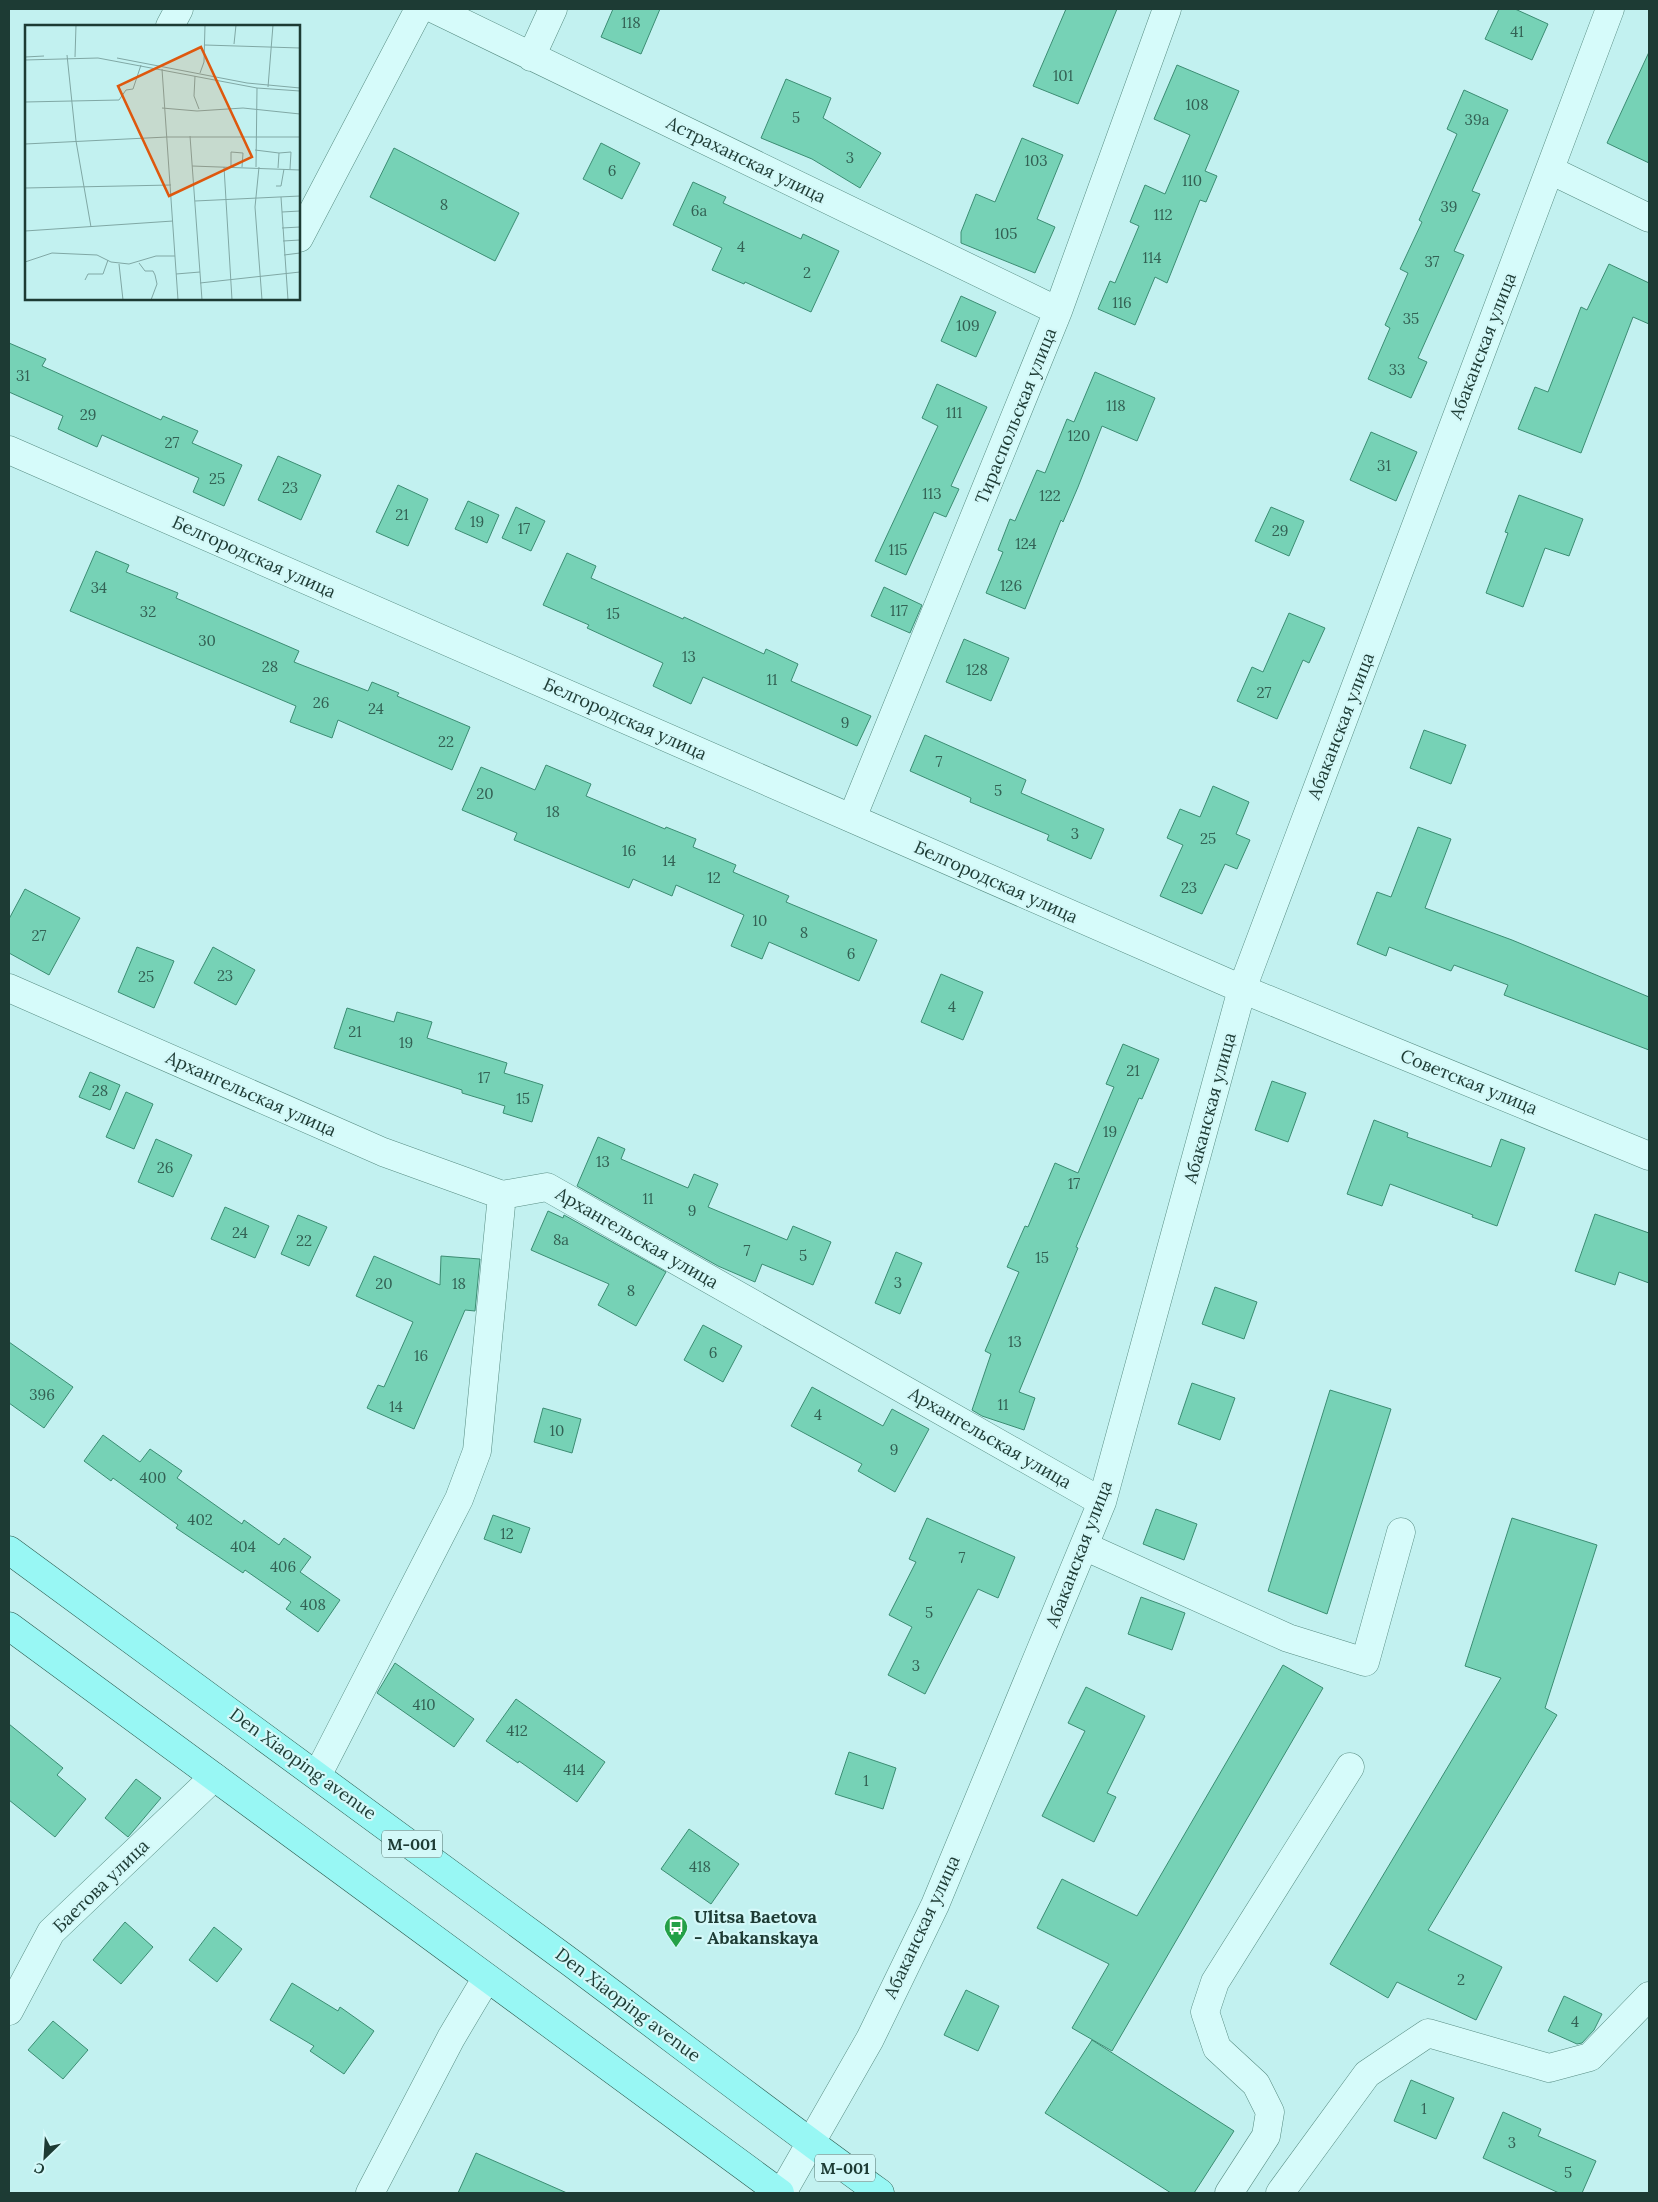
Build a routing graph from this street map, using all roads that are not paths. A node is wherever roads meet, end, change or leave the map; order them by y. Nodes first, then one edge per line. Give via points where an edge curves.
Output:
1 (179, 9) edge
2 (419, 9) edge
3 (434, 9) edge
4 (553, 9) edge
5 (1166, 9) edge
6 (1610, 9) edge
7 (171, 25) edge
8 (531, 57) junction
9 (1550, 170) junction
10 (1649, 218) edge
11 (300, 236) edge
12 (1058, 311) junction
13 (9, 450) edge
14 (852, 818) junction
15 (9, 988) edge
16 (1242, 989) junction
17 (1288, 1008) joint
18 (1649, 1156) edge
19 (502, 1195) junction
20 (1102, 1502) junction
21 (1401, 1532) dead end
22 (1084, 1546) junction
23 (9, 1550) edge
24 (9, 1626) edge
25 (1350, 1767) dead end
26 (318, 1774) junction
27 (214, 1777) junction
28 (486, 1979) junction
29 (1649, 1996) edge
30 (9, 2011) edge
31 (810, 2144) junction
32 (370, 2193) edge
33 (781, 2193) edge
34 (880, 2193) edge
35 (1229, 2193) edge
36 (1280, 2193) edge

1 - 7 street
2 - 11 street
3 - 8 street, Астраханская улица
4 - 8 street
5 - 12 street, Тираспольская улица
6 - 9 street, Абаканская улица
8 - 12 street, Астраханская улица
9 - 10 street
9 - 16 street, Абаканская улица
12 - 14 street, Тираспольская улица
13 - 14 street, Белгородская улица
14 - 16 street, Белгородская улица
15 - 19 street, Архангельская улица via 383,1152
16 - 17 street, Белгородская улица
16 - 20 street, Абаканская улица
17 - 18 street, Советская улица
19 - 20 street, Архангельская улица via 547,1187
19 - 26 street via 477,1451 458,1499
20 - 22 street, Абаканская улица
21 - 22 street via 1365,1662 1288,1638
22 - 31 street, Абаканская улица via 935,1906 870,2038
23 - 26 main road, Den Xiaoping avenue / M-001
24 - 27 main road
25 - 35 street via 1215,1982 1204,2012 1217,2048 1256,2084 1270,2112 1266,2136
26 - 31 main road, Den Xiaoping avenue / M-001
27 - 28 main road
27 - 30 street, Баетова улица via 51,1932
28 - 32 street via 451,2038
28 - 33 main road
29 - 36 street via 1590,2057 1550,2068 1428,2033 1367,2074
31 - 33 street, Абаканская улица
31 - 34 main road, M-001

